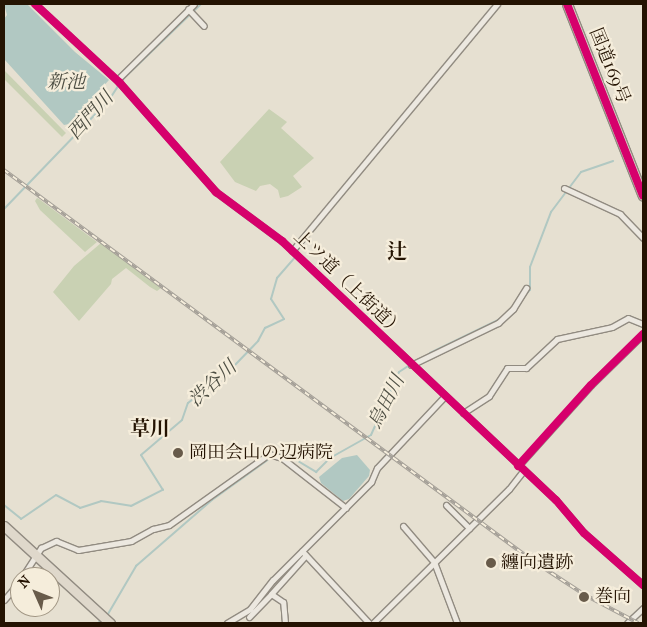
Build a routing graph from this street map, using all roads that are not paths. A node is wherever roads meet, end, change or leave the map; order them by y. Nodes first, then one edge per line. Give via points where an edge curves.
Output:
1 (35, 4) edge
2 (194, 4) edge
3 (497, 4) edge
4 (568, 4) edge
5 (190, 12) junction
6 (204, 26) dead end
7 (119, 82) junction
8 (564, 188) dead end
9 (643, 196) edge
10 (643, 238) edge
11 (292, 251) junction
12 (526, 288) dead end
13 (643, 324) edge
14 (643, 334) edge
15 (411, 365) junction
16 (444, 397) junction
17 (463, 413) junction
18 (520, 469) junction
19 (446, 505) dead end
20 (346, 508) junction
21 (4, 526) edge
22 (403, 526) dead end
23 (469, 528) junction
24 (304, 553) junction
25 (36, 558) junction
26 (434, 562) junction
27 (29, 567) edge
28 (643, 585) edge
29 (270, 594) junction
30 (643, 608) edge
31 (249, 617) dead end
32 (110, 623) edge
33 (227, 623) edge
34 (285, 623) edge
35 (369, 623) edge
36 (373, 623) edge
37 (457, 623) edge
38 (627, 623) edge

1 - 7 street, 上ツ道（上街道）
2 - 5 street
3 - 11 street
4 - 9 main road, 国道169号
5 - 6 street
5 - 7 street
7 - 11 street, 上ツ道（上街道） via 216,192
8 - 10 street via 620,214
11 - 15 street, 上ツ道（上街道）
12 - 15 street via 513,309 498,323
13 - 17 street via 628,318 612,327 557,339 526,368 508,368 489,396
14 - 18 street via 591,385
15 - 16 street, 上ツ道（上街道）
16 - 17 street, 上ツ道（上街道）
16 - 20 street via 389,454 377,468 371,482
17 - 18 street, 上ツ道（上街道）
18 - 23 street
18 - 28 street, 上ツ道（上街道） via 556,500 584,533
19 - 23 street
20 - 24 street
20 - 25 street via 282,458 269,454 169,525 130,541 78,550 56,541 41,548
21 - 25 main road
22 - 26 street
23 - 26 street
24 - 29 street
24 - 33 street via 250,609
24 - 35 street
25 - 27 street
25 - 32 main road
26 - 36 street
26 - 37 street
29 - 31 street
29 - 34 street via 283,602
30 - 38 street

